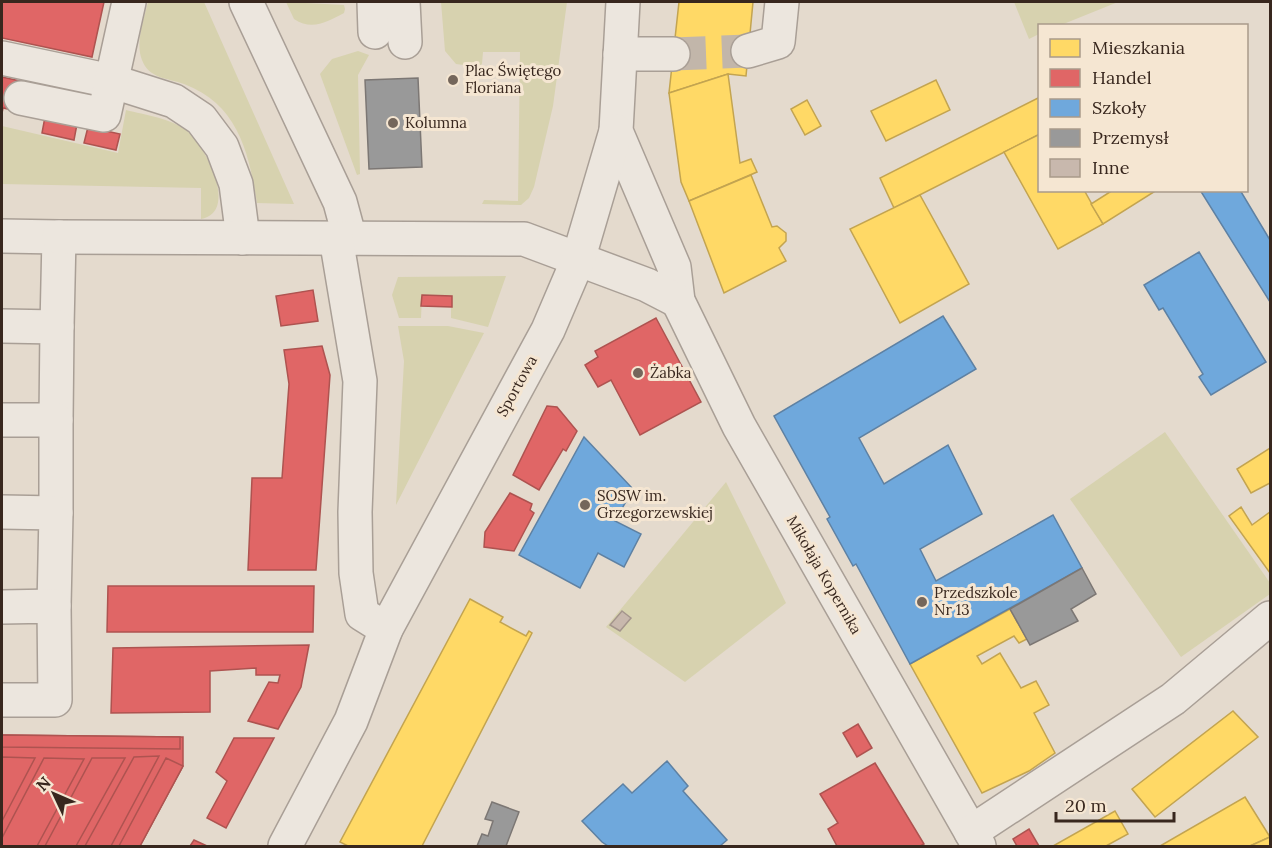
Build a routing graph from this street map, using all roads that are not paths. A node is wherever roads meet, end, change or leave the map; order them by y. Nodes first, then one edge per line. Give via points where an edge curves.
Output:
1 (129, 2) edge
2 (246, 2) edge
3 (403, 2) edge
4 (623, 2) edge
5 (782, 2) edge
6 (405, 42) dead end
7 (748, 51) tunnel mouth
8 (620, 54) junction
9 (674, 54) tunnel mouth
10 (2, 58) edge
11 (111, 81) junction
12 (21, 98) dead end
13 (616, 131) junction
14 (2, 236) edge
15 (59, 237) junction
16 (243, 238) junction
17 (343, 239) junction
18 (578, 260) junction
19 (678, 301) junction
20 (2, 326) edge
21 (57, 327) junction
22 (2, 420) edge
23 (56, 420) junction
24 (2, 512) edge
25 (56, 513) junction
26 (54, 606) junction
27 (2, 607) edge
28 (1270, 618) edge
29 (386, 629) junction
30 (2, 700) edge
31 (975, 839) edge
32 (285, 846) edge

1 - 11 street
2 - 17 street via 340,202
3 - 6 street
4 - 8 street, Mikołaja Kopernika
5 - 7 street via 778,42
8 - 9 street
8 - 13 street, Mikołaja Kopernika
10 - 11 street
11 - 12 street via 104,115
11 - 16 street via 174,101 201,119 222,147 236,184
13 - 18 street, Sportowa
13 - 19 street, Mikołaja Kopernika via 674,267
14 - 15 street
15 - 16 street
15 - 21 street
16 - 17 street
17 - 18 street via 524,239
17 - 29 street via 360,381 356,573 362,614
18 - 19 street via 647,285
18 - 29 street, Sportowa via 548,330
19 - 31 street, Mikołaja Kopernika via 739,426
20 - 21 street
21 - 23 street
22 - 23 street
23 - 25 street
24 - 25 street
25 - 26 street
26 - 27 street
26 - 30 street via 55,699
28 - 31 street via 1173,699
29 - 32 street, Sportowa via 351,721

